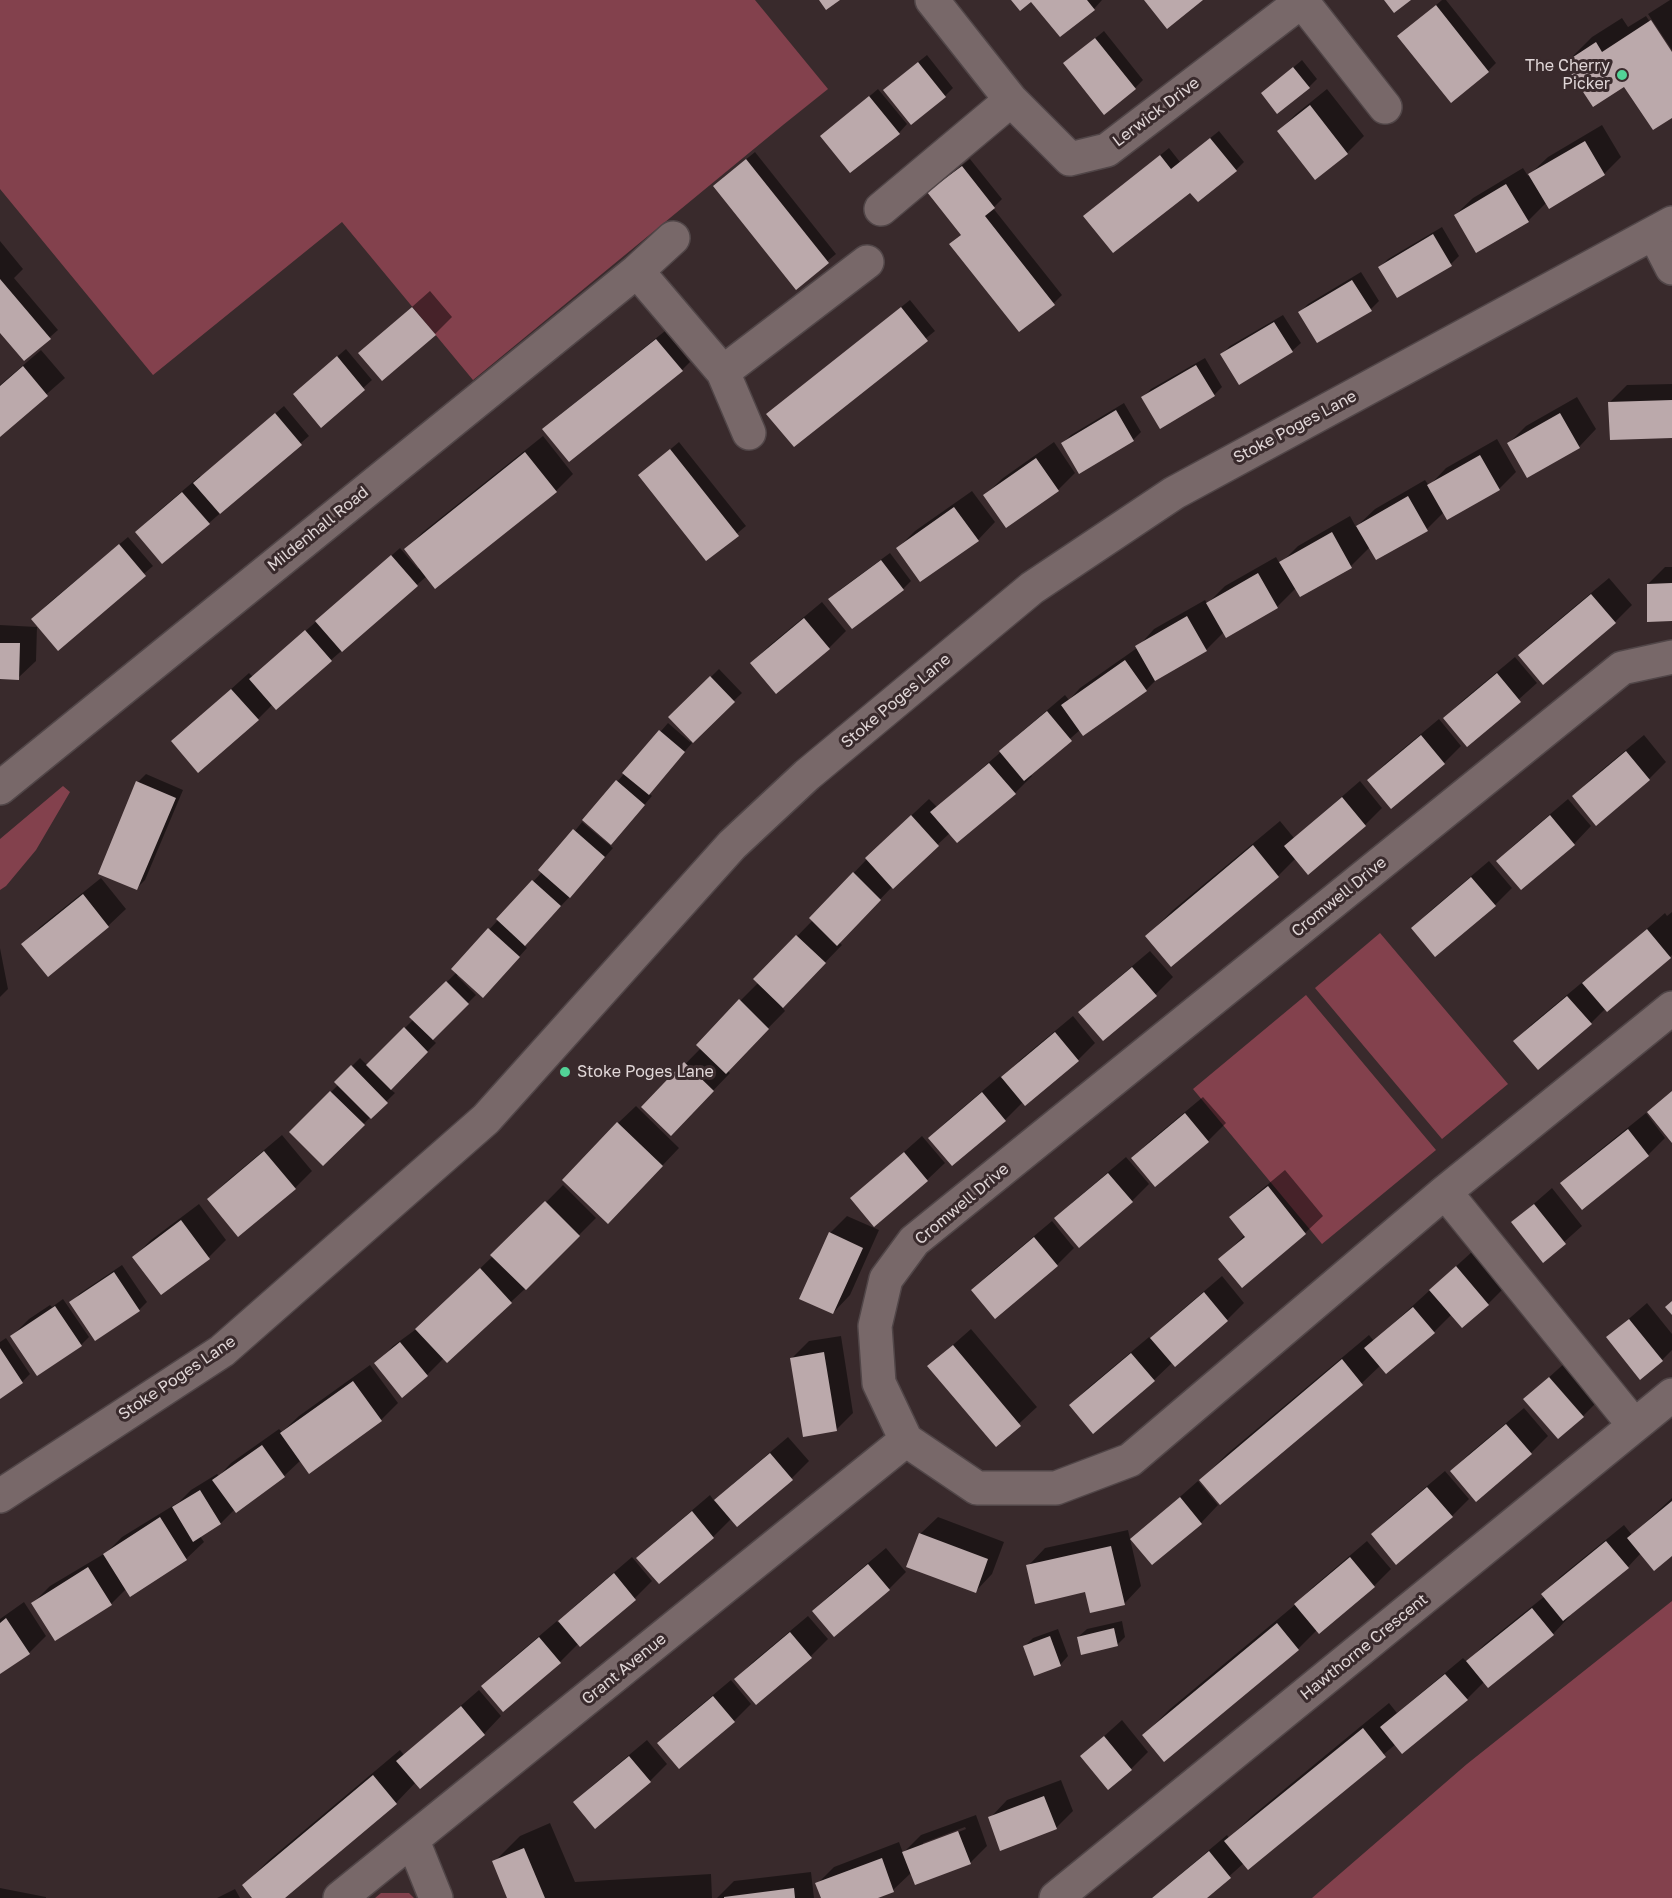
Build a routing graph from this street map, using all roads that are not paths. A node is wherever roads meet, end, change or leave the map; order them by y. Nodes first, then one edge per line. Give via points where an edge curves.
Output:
1 (932, 0) edge
2 (1302, 0) edge
3 (1011, 100) junction
4 (1385, 107) dead end
5 (881, 209) dead end
6 (1663, 228) edge
7 (673, 238) dead end
8 (867, 262) dead end
9 (1672, 268) edge
10 (637, 271) junction
11 (723, 372) junction
12 (749, 433) dead end
13 (1672, 657) edge
14 (0, 788) edge
15 (1672, 1008) edge
16 (1445, 1192) junction
17 (1672, 1395) edge
18 (1634, 1425) junction
19 (906, 1440) junction
20 (0, 1496) edge
21 (413, 1841) junction
22 (340, 1898) edge
23 (436, 1898) edge
24 (1056, 1898) edge

1 - 3 street, Lerwick Drive
2 - 3 street, Lerwick Drive via 1107,150 1070,159
2 - 4 street, Lerwick Drive
3 - 5 street
6 - 9 street
6 - 20 street, Stoke Poges Lane via 1174,493 1032,588 807,775 732,845 477,1127 222,1351
7 - 10 street, Mildenhall Road
8 - 11 street
10 - 11 street
10 - 14 street, Mildenhall Road
11 - 12 street
13 - 19 street, Cromwell Drive via 1622,668 914,1241 885,1279 875,1326 879,1383
15 - 16 street
16 - 18 street
16 - 19 street via 1130,1460 1056,1488 977,1488
17 - 18 street, Hawthorne Crescent
18 - 24 street, Hawthorne Crescent
19 - 21 street, Grant Avenue
21 - 22 street, Grant Avenue
21 - 23 street

